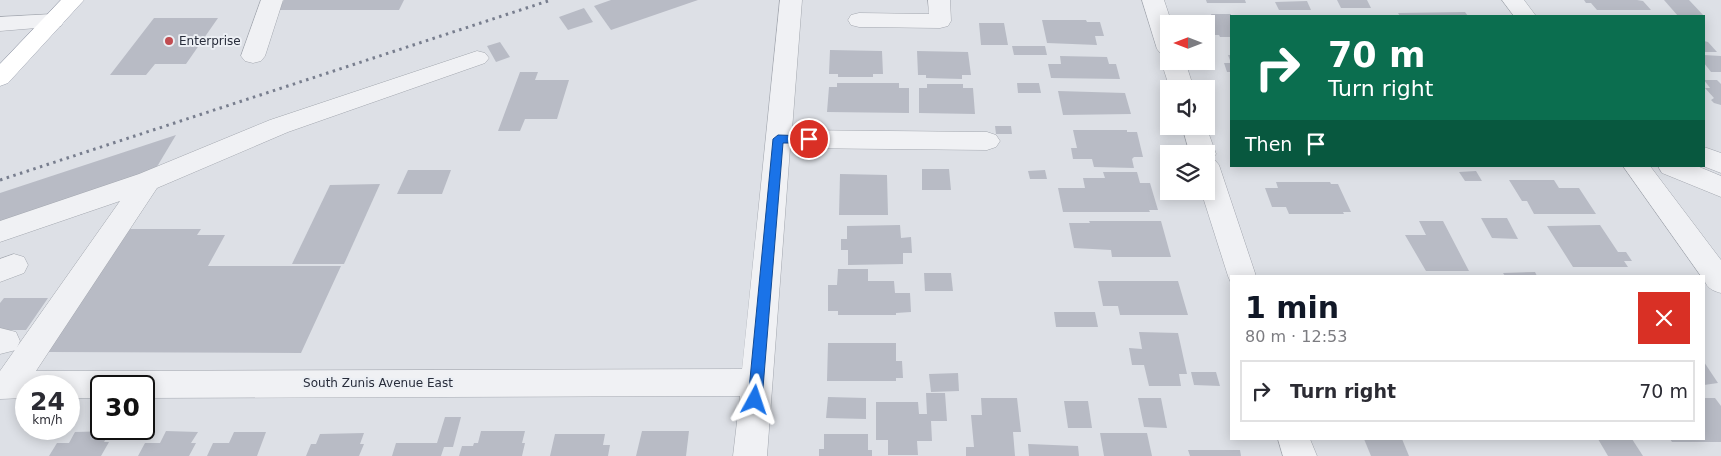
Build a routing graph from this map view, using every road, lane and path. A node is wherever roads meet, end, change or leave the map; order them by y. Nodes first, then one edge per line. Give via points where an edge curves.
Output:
1 (73, 0) edge
2 (272, 0) edge
3 (791, 0) edge
4 (939, 0) edge
5 (1153, 0) edge
6 (1513, 0) edge
7 (1525, 15) edge
8 (859, 20) dead end
9 (53, 21) junction
10 (1160, 21) edge
11 (0, 24) edge
12 (253, 56) dead end
13 (477, 58) dead end
14 (0, 78) edge
15 (778, 139) junction
16 (988, 141) dead end
17 (1705, 156) edge
18 (1721, 164) edge
19 (1637, 167) edge
20 (1673, 167) edge
21 (148, 180) junction
22 (1721, 188) edge
23 (1215, 193) edge
24 (0, 232) edge
25 (1242, 275) edge
26 (1721, 282) edge
27 (757, 382) junction
28 (5, 385) edge
29 (1294, 440) edge
30 (750, 456) edge
31 (1300, 456) edge

1 - 9 main road
2 - 12 street
3 - 15 street
4 - 8 street via 940,21
5 - 10 street
6 - 7 street
9 - 11 street
9 - 14 main road
13 - 21 street via 279,126
15 - 16 street
15 - 27 street
17 - 18 street
19 - 26 street
20 - 22 street
21 - 24 street
21 - 28 street
23 - 25 street
27 - 28 street, South Zunis Avenue East
27 - 30 street
29 - 31 street

